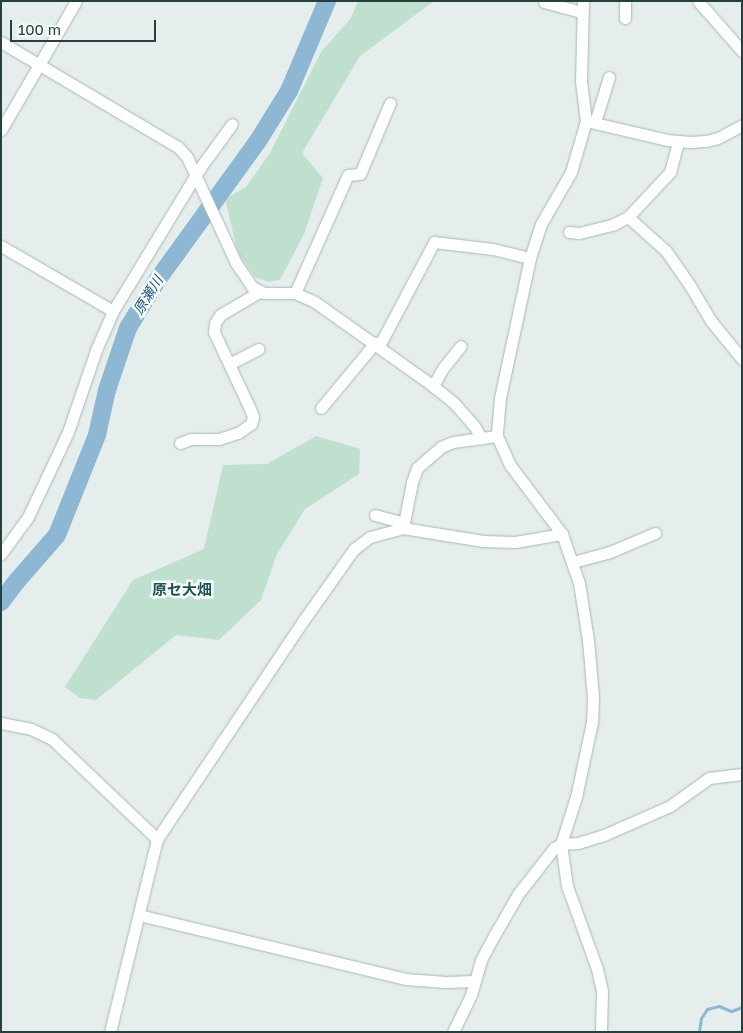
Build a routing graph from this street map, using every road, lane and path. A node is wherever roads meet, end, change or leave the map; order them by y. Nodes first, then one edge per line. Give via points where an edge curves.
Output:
1 (76, 1) edge
2 (625, 1) edge
3 (698, 1) edge
4 (544, 2) edge
5 (582, 7) edge
6 (625, 18) dead end
7 (1, 42) edge
8 (742, 51) edge
9 (39, 64) junction
10 (609, 77) dead end
11 (390, 103) dead end
12 (590, 121) junction
13 (232, 124) dead end
14 (742, 125) edge
15 (1, 130) edge
16 (678, 142) junction
17 (196, 178) junction
18 (628, 217) junction
19 (569, 232) dead end
20 (1, 246) edge
21 (530, 258) junction
22 (259, 292) junction
23 (295, 293) junction
24 (113, 311) junction
25 (377, 344) junction
26 (461, 346) dead end
27 (258, 350) dead end
28 (740, 356) edge
29 (229, 364) junction
30 (433, 386) junction
31 (321, 408) dead end
32 (497, 436) junction
33 (481, 438) junction
34 (180, 443) dead end
35 (375, 515) dead end
36 (403, 525) junction
37 (655, 533) dead end
38 (562, 534) junction
39 (1, 554) edge
40 (573, 562) junction
41 (1, 724) edge
42 (742, 774) edge
43 (157, 840) junction
44 (561, 844) junction
45 (138, 914) junction
46 (474, 981) junction
47 (110, 1032) edge
48 (453, 1032) edge
49 (601, 1032) edge

1 - 9 street
2 - 6 street
3 - 8 street
4 - 5 street
5 - 12 street via 581,81
7 - 9 street
9 - 15 street
9 - 17 street via 178,148 187,157
10 - 12 street
11 - 23 street via 360,174 348,175 345,181
12 - 16 street
12 - 21 street via 571,172 541,224
13 - 17 street
14 - 16 street via 706,142
16 - 18 street via 670,172
17 - 22 street via 236,263
17 - 24 street
18 - 19 street via 579,233
18 - 28 street via 666,251 711,321
20 - 24 street
21 - 25 street via 493,249 434,242
21 - 32 street via 500,398
22 - 23 street
22 - 29 street via 228,309 215,323 214,332
23 - 25 street via 315,302
24 - 39 street via 68,432 28,517
25 - 30 street
25 - 31 street
26 - 30 street
27 - 29 street
29 - 34 street via 253,417 251,424 238,433 218,439 191,438
30 - 33 street via 455,404
32 - 33 street
32 - 38 street via 510,465
33 - 36 street via 441,447 417,468
35 - 36 street
36 - 38 street via 483,541 515,542
36 - 43 street via 370,537 354,549
37 - 40 street via 610,552
38 - 40 street
40 - 44 street via 588,640 592,722 578,788
41 - 43 street via 32,729 52,739
42 - 44 street via 709,778 676,802 654,813 604,835 578,843
43 - 45 street
44 - 46 street via 548,855 518,894 491,941
44 - 49 street via 567,886 597,968 602,991
45 - 46 street via 405,979
45 - 47 street
46 - 48 street via 471,995

